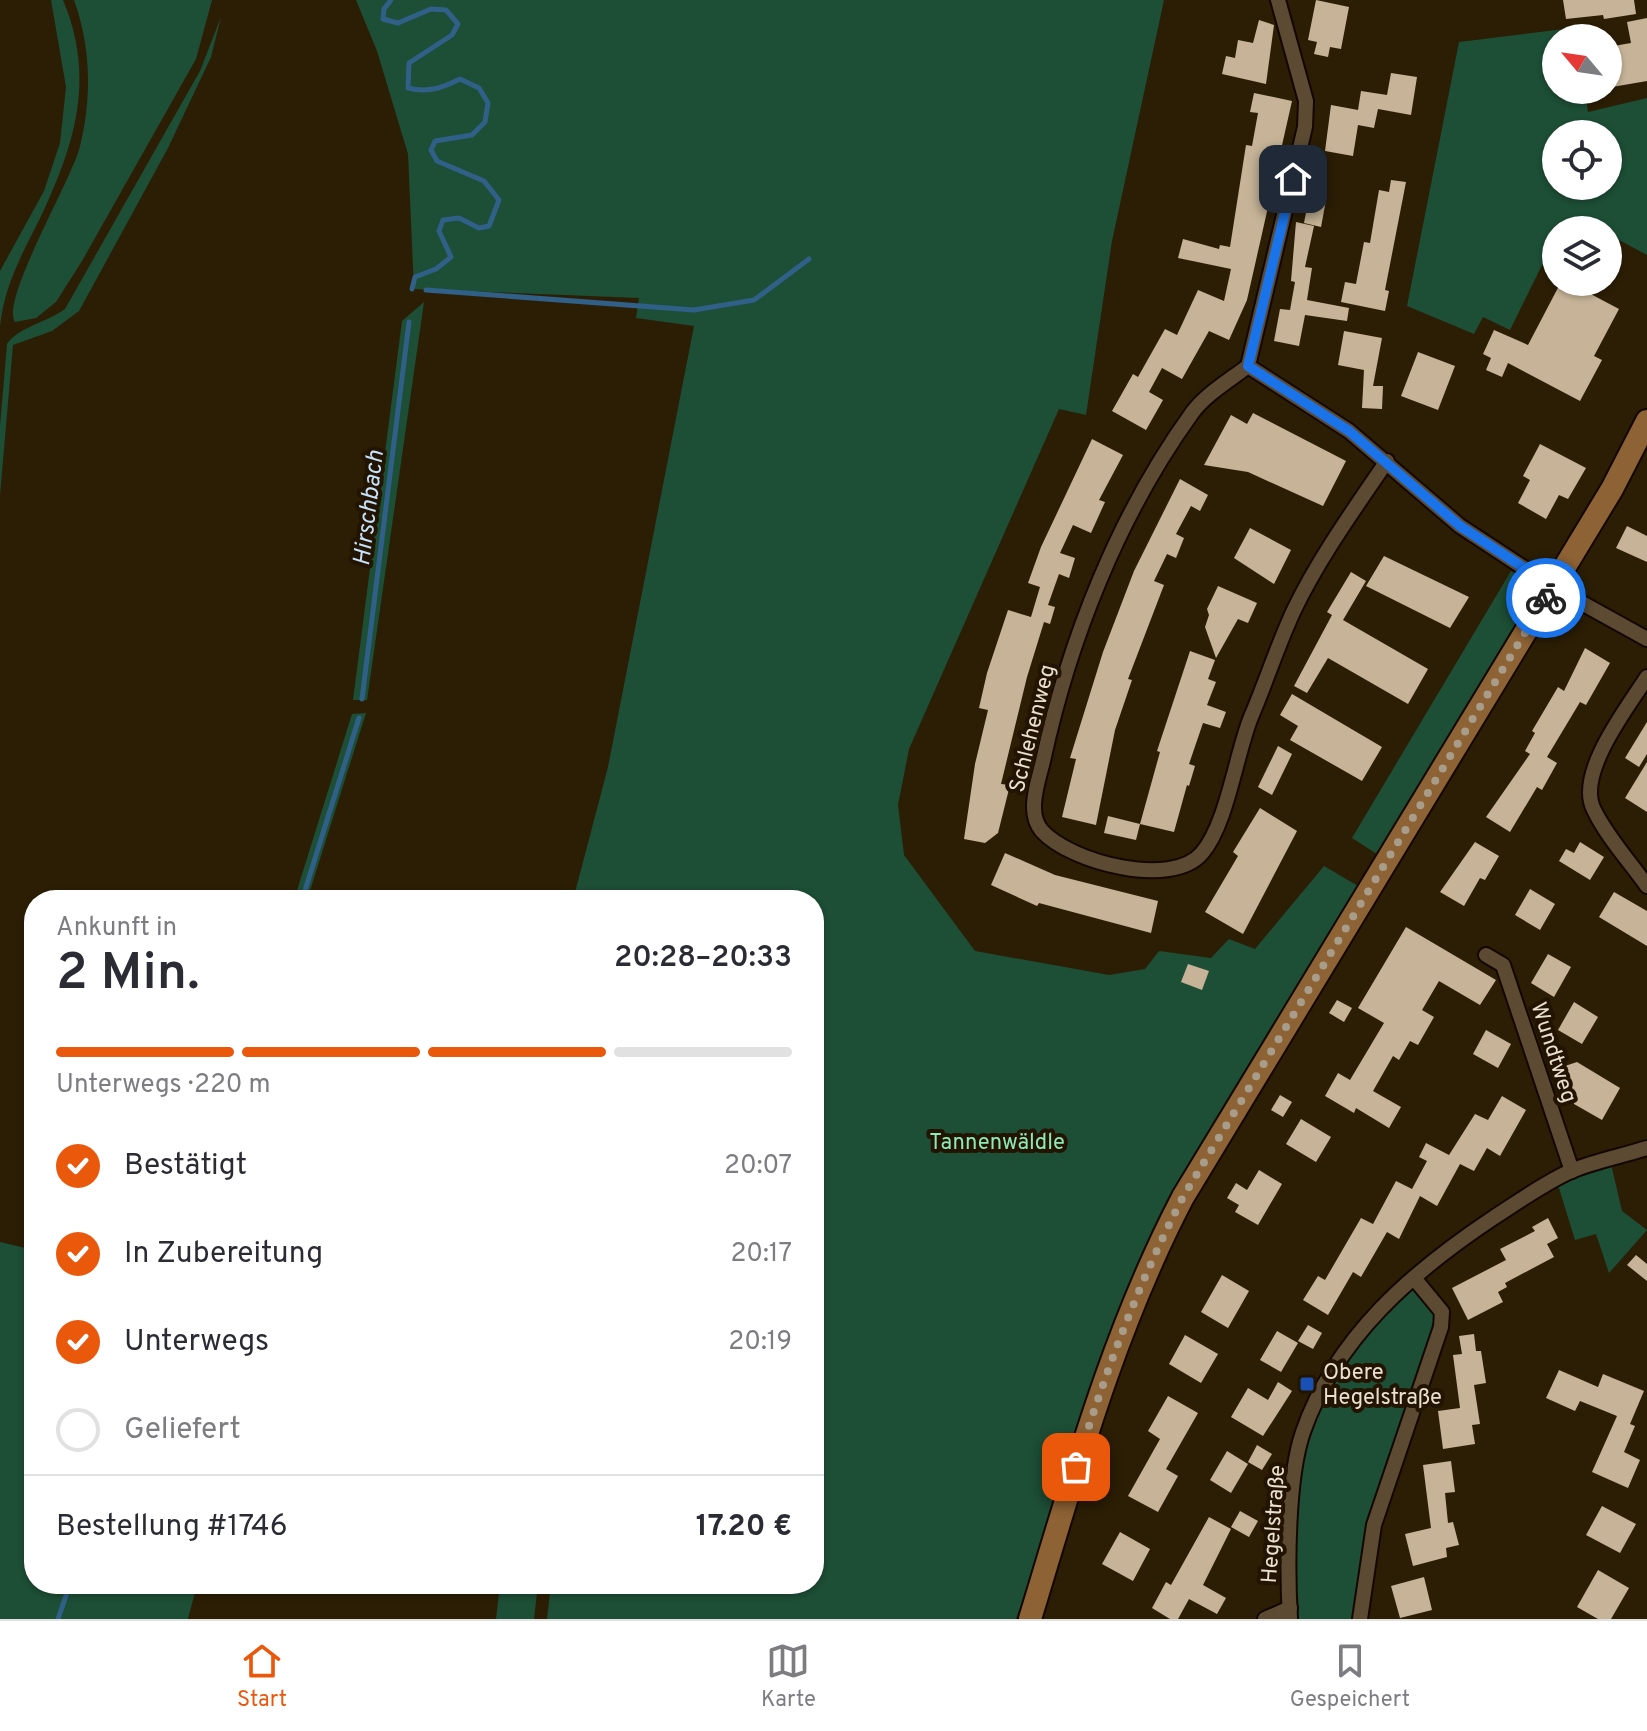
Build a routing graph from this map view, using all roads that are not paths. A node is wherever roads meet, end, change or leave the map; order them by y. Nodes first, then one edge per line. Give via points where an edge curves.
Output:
1 (1278, 0) edge
2 (1248, 366) junction
3 (1647, 421) edge
4 (1387, 461) junction
5 (1553, 587) junction
6 (1647, 639) edge
7 (1647, 677) edge
8 (1647, 886) edge
9 (1486, 955) dead end
10 (1647, 1148) edge
11 (1572, 1171) junction
12 (1414, 1278) junction
13 (1290, 1614) edge
14 (1030, 1619) edge
15 (1265, 1619) edge
16 (1360, 1619) edge

1 - 2 street via 1306,101 1305,127
2 - 4 street
2 - 4 street, Schlehenweg via 1195,409 1180,431 1096,590 1056,699 1033,804 1040,829 1068,851 1151,873 1183,869 1202,853 1215,830 1250,720 1294,609
3 - 5 main road
4 - 5 street via 1460,526
5 - 6 street
5 - 14 main road via 1269,1053 1150,1261 1104,1375
7 - 8 street via 1591,775 1592,807
9 - 11 street, Wundtweg via 1503,965
10 - 11 street, Hegelstraße
11 - 12 street, Hegelstraße via 1462,1239
12 - 13 street, Hegelstraße via 1368,1320 1326,1377 1302,1434 1293,1491
12 - 16 street via 1442,1312 1441,1327 1374,1525
13 - 15 street

